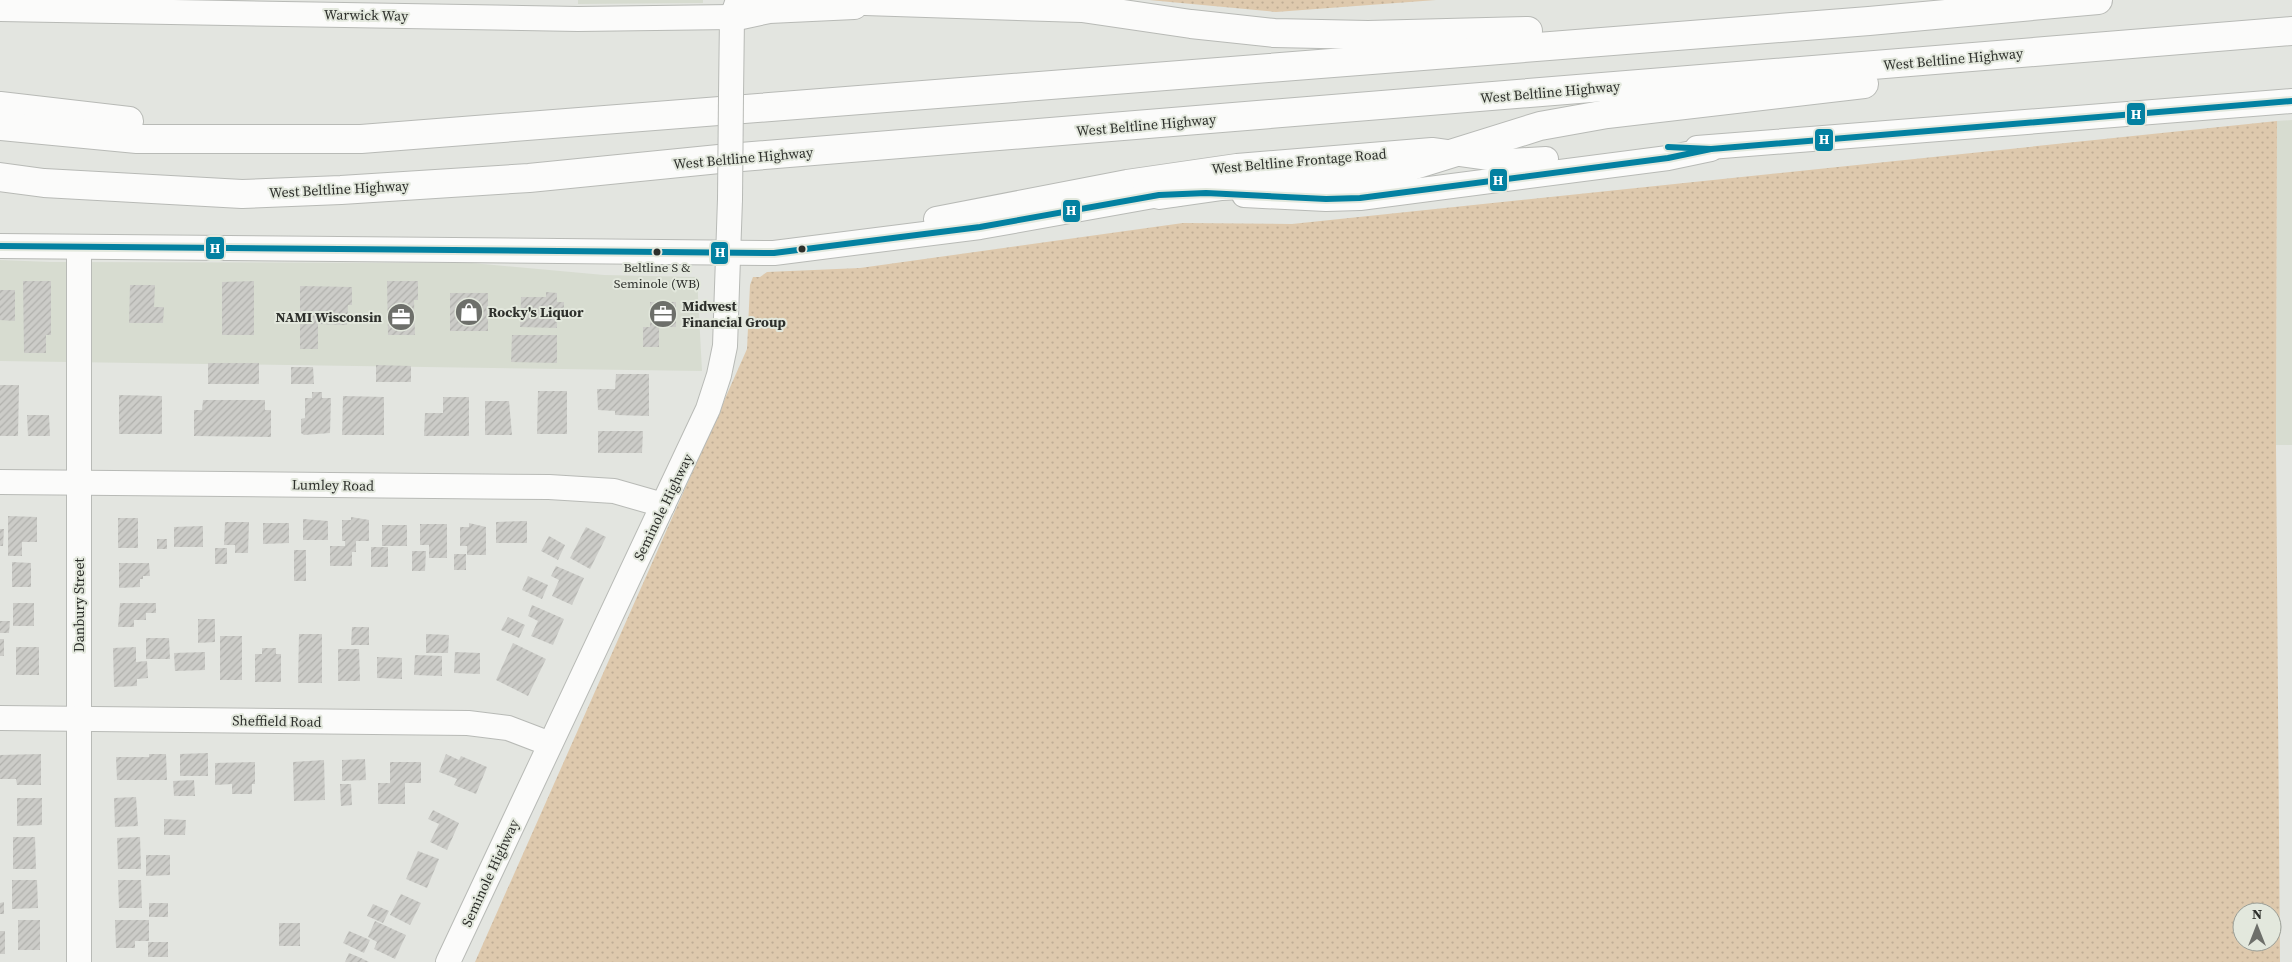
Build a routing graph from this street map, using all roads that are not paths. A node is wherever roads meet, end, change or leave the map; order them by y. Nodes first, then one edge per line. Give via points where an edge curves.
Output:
1 (834, 0) edge
2 (2098, 0) edge
3 (893, 3) junction
4 (76, 5) edge
5 (730, 6) edge
6 (0, 9) edge
7 (1868, 21) junction
8 (2292, 31) edge
9 (2143, 43) junction
10 (2292, 101) edge
11 (0, 106) edge
12 (0, 126) edge
13 (319, 141) junction
14 (1711, 149) junction
15 (1455, 152) junction
16 (0, 177) edge
17 (242, 194) junction
18 (1159, 195) junction
19 (0, 196) edge
20 (893, 236) junction
21 (0, 246) edge
22 (79, 247) junction
23 (728, 253) junction
24 (0, 482) edge
25 (79, 483) junction
26 (663, 505) junction
27 (0, 718) edge
28 (79, 719) junction
29 (550, 744) junction
30 (79, 962) edge
31 (448, 962) edge

1 - 3 highway
2 - 7 highway
3 - 5 highway via 769,9
3 - 7 highway via 1082,8 1191,24 1323,35
4 - 5 street, Warwick Way via 578,18
4 - 6 street, Warwick Way
5 - 23 street, Seminole Highway, bridge
7 - 13 highway
8 - 9 highway, West Beltline Highway
9 - 15 highway via 1906,79 1608,114 1540,126
9 - 17 highway, West Beltline Highway via 729,158 529,178
10 - 14 street, West Beltline Frontage Road
11 - 13 highway
12 - 13 highway via 137,139
14 - 15 street, West Beltline Frontage Road via 1667,148 1511,161
14 - 18 street, West Beltline Frontage Road via 1668,158 1360,198 1206,193
15 - 18 highway via 1363,178 1222,186
15 - 20 street, West Beltline Frontage Road via 1432,150 1203,170 942,216
16 - 17 highway, West Beltline Highway via 44,183
17 - 19 highway via 83,198
18 - 20 street, West Beltline Frontage Road via 980,227
20 - 23 street, West Beltline Frontage Road via 774,253
21 - 22 street, West Beltline Frontage Road
22 - 23 street, West Beltline Frontage Road
22 - 25 street, Danbury Street
23 - 26 street, Seminole Highway via 725,346 719,375 708,409
24 - 25 street, Lumley Road
25 - 26 street, Lumley Road via 549,487 614,491
25 - 28 street, Danbury Street
26 - 29 street, Seminole Highway
27 - 28 street, Sheffield Road
28 - 29 street, Sheffield Road via 468,723 508,728
28 - 30 street, Danbury Street
29 - 31 street, Seminole Highway

